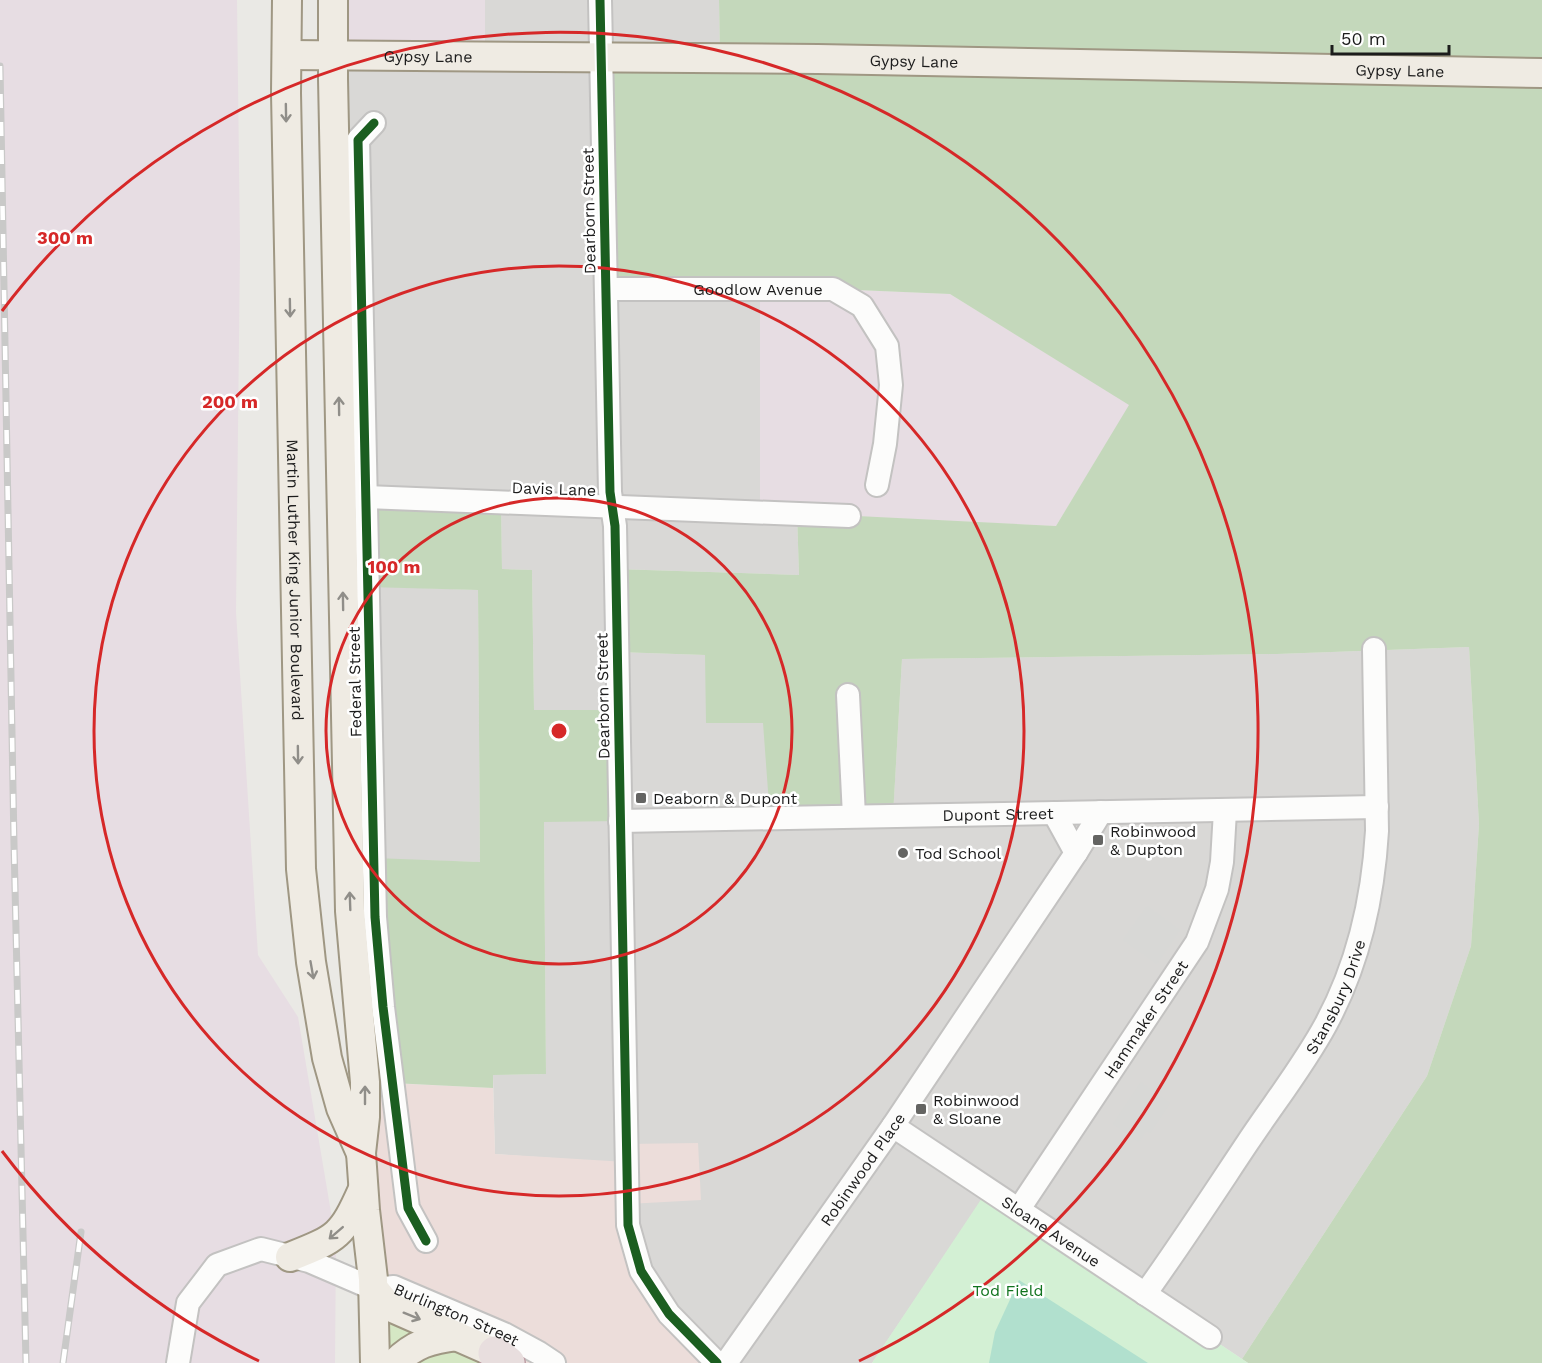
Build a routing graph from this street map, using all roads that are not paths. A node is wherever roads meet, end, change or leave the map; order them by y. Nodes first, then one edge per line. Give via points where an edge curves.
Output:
1 (287, 0) edge
2 (333, 0) edge
3 (600, 0) edge
4 (287, 55) junction
5 (333, 55) junction
6 (602, 57) junction
7 (1542, 73) edge
8 (374, 123) dead end
9 (606, 289) junction
10 (877, 485) dead end
11 (366, 497) junction
12 (612, 507) junction
13 (849, 516) dead end
14 (1374, 649) dead end
15 (848, 695) dead end
16 (1377, 807) junction
17 (1225, 811) junction
18 (1101, 812) junction
19 (1054, 813) junction
20 (854, 816) junction
21 (620, 821) junction
22 (1076, 854) junction
23 (893, 1126) junction
24 (361, 1153) junction
25 (363, 1189) junction
26 (1018, 1209) junction
27 (426, 1241) dead end
28 (290, 1257) junction
29 (374, 1288) junction
30 (1145, 1294) junction
31 (457, 1335) junction
32 (1210, 1337) dead end
33 (506, 1360) edge
34 (178, 1363) edge
35 (375, 1363) edge
36 (395, 1363) edge
37 (554, 1363) edge
38 (717, 1363) edge
39 (726, 1363) edge

1 - 4 main road, Martin Luther King Junior Boulevard
2 - 5 main road, Martin Luther King Junior Boulevard
3 - 6 street, Dearborn Street
4 - 5 main road, Gypsy Lane
4 -> 24 main road, Martin Luther King Junior Boulevard via 301,869 327,1058 341,1108
5 - 6 main road, Gypsy Lane
24 -> 5 main road, Martin Luther King Junior Boulevard via 365,1082 350,911
6 - 7 main road, Gypsy Lane
6 - 9 street, Dearborn Street
8 - 11 street, Federal Street via 358,140
9 - 10 street, Goodlow Avenue via 833,290 862,306 887,346 891,385
9 - 12 street, Dearborn Street
11 - 12 street, Davis Lane
11 - 27 street, Federal Street via 378,951 408,1208
12 - 13 street, Davis Lane
12 - 21 street, Dearborn Street
14 - 16 street, Stansbury Drive
15 - 20 street
16 - 17 street, Dupont Street
16 - 30 street, Stansbury Drive via 1370,904 1338,1000 1309,1052
17 - 18 street, Dupont Street
17 - 26 street, Hammaker Street via 1217,889 1197,942
18 - 19 street, Dupont Street
18 - 22 street, Robinwood Place
19 - 20 street, Dupont Street
19 - 22 street
20 - 21 street, Dupont Street
21 - 38 street, Dearborn Street via 628,1225 641,1271 669,1314
22 - 23 street, Robinwood Place
23 - 26 street, Sloane Avenue
23 - 39 street, Robinwood Place
24 - 25 main road, Martin Luther King Junior Boulevard
25 -> 28 main road via 338,1234
25 - 29 main road, Martin Luther King Junior Boulevard
26 - 30 street, Sloane Avenue
28 - 29 street
28 - 34 street via 261,1250 217,1265 188,1303
29 -> 31 main road, Burlington Street via 388,1306
29 - 35 main road, Martin Luther King Junior Boulevard
29 - 37 street, Burlington Street via 394,1287 438,1305 504,1334
30 - 32 street, Sloane Avenue
31 - 33 main road, Burlington Street
31 - 36 main road via 419,1343

